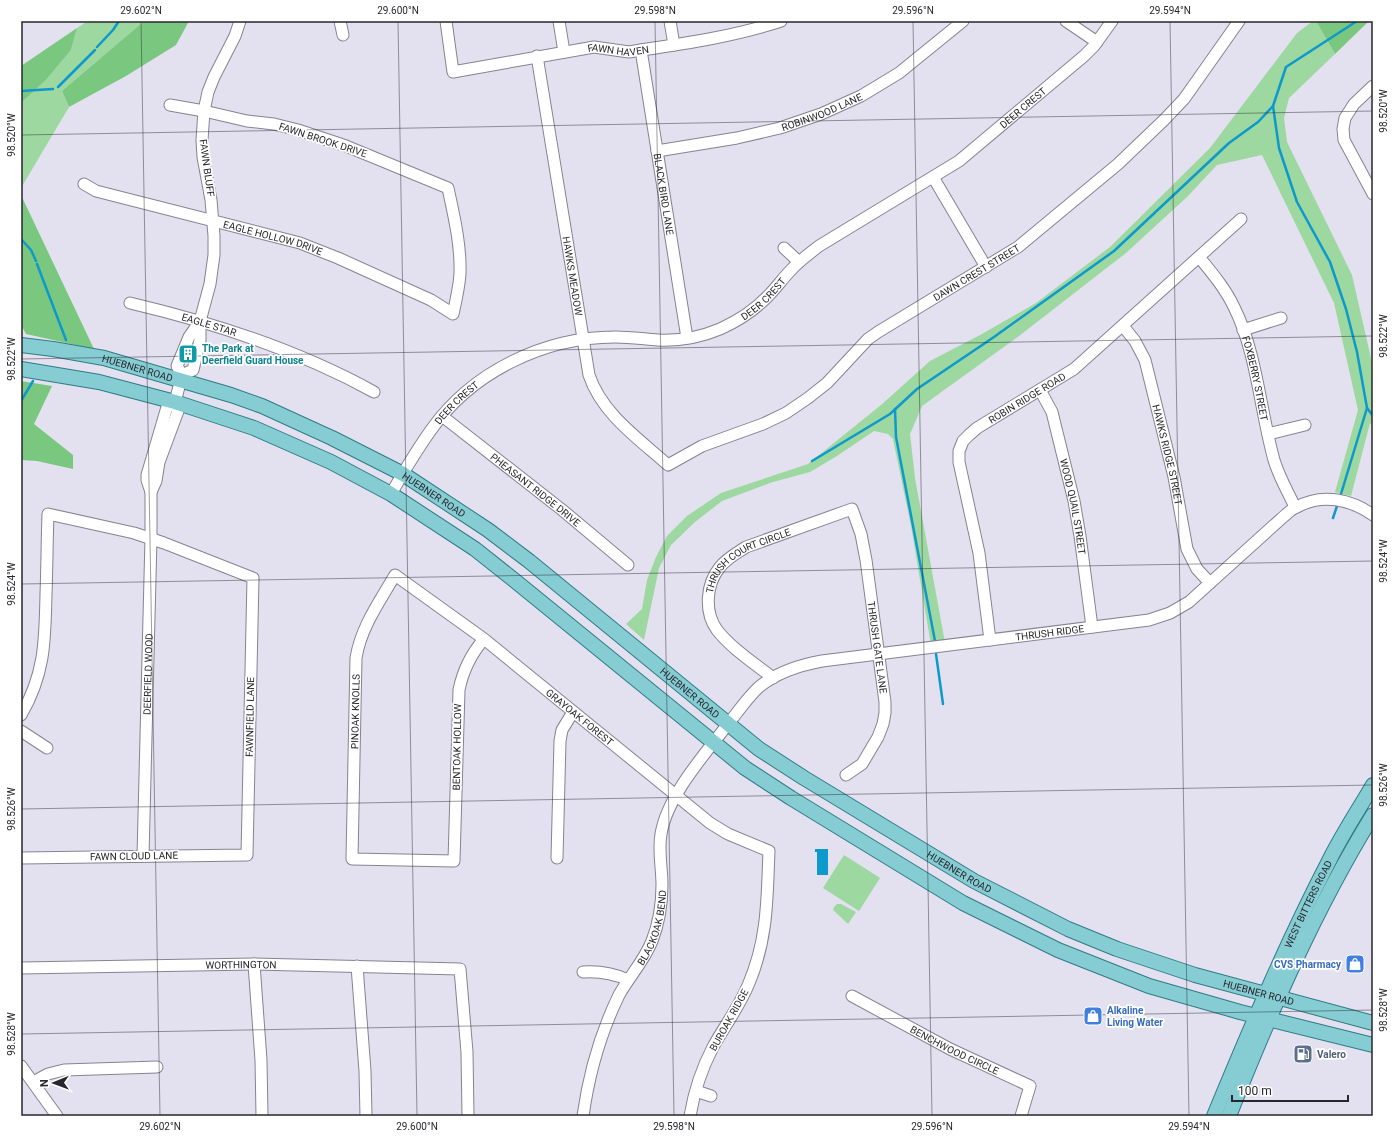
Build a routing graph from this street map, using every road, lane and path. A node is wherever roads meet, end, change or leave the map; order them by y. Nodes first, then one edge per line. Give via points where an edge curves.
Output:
1 (240, 21) edge
2 (340, 21) edge
3 (446, 21) edge
4 (559, 21) edge
5 (670, 21) edge
6 (781, 21) edge
7 (963, 21) edge
8 (1066, 21) edge
9 (1112, 21) edge
10 (1239, 21) edge
11 (343, 35) dead end
12 (1097, 42) junction
13 (674, 45) junction
14 (641, 50) junction
15 (564, 52) junction
16 (537, 56) junction
17 (1373, 86) edge
18 (170, 105) dead end
19 (204, 111) junction
20 (657, 151) junction
21 (932, 177) junction
22 (84, 184) dead end
23 (1373, 194) edge
24 (1240, 219) dead end
25 (213, 221) junction
26 (784, 248) dead end
27 (1199, 257) junction
28 (800, 262) junction
29 (986, 267) junction
30 (130, 303) dead end
31 (454, 314) joint
32 (1281, 318) dead end
33 (200, 321) junction
34 (1123, 326) junction
35 (1243, 330) junction
36 (687, 338) junction
37 (583, 339) junction
38 (21, 344) edge
39 (21, 369) edge
40 (181, 377) junction
41 (1040, 390) junction
42 (374, 392) dead end
43 (175, 403) junction
44 (442, 416) junction
45 (1305, 425) dead end
46 (1268, 434) junction
47 (668, 465) joint
48 (403, 474) junction
49 (391, 494) junction
50 (1295, 507) junction
51 (852, 509) joint
52 (1373, 514) edge
53 (150, 538) junction
54 (628, 565) dead end
55 (395, 575) joint
56 (1210, 583) junction
57 (1092, 627) junction
58 (484, 639) junction
59 (990, 640) junction
60 (879, 654) junction
61 (773, 678) junction
62 (573, 712) junction
63 (21, 715) edge
64 (728, 724) junction
65 (21, 731) edge
66 (713, 742) junction
67 (46, 748) dead end
68 (846, 775) dead end
69 (1373, 785) edge
70 (676, 796) junction
71 (1373, 815) edge
72 (769, 851) joint
73 (247, 855) joint
74 (143, 856) junction
75 (1331, 857) junction
76 (21, 858) edge
77 (557, 858) dead end
78 (454, 861) joint
79 (1344, 865) junction
80 (1054, 922) junction
81 (1043, 942) junction
82 (254, 964) junction
83 (357, 966) junction
84 (21, 968) edge
85 (583, 972) dead end
86 (628, 980) junction
87 (1264, 994) junction
88 (852, 996) dead end
89 (1279, 998) junction
90 (1255, 1016) junction
91 (1269, 1020) junction
92 (1373, 1022) edge
93 (1373, 1046) edge
94 (21, 1066) edge
95 (157, 1068) dead end
96 (33, 1082) junction
97 (696, 1091) junction
98 (711, 1096) dead end
99 (57, 1116) edge
100 (262, 1116) edge
101 (366, 1116) edge
102 (468, 1116) edge
103 (583, 1116) edge
104 (690, 1116) edge
105 (1021, 1116) edge
106 (1214, 1116) edge
107 (1229, 1116) edge

1 - 19 street, FAWN BLUFF via 210,87
2 - 11 street
3 - 16 street, FAWN HAVEN via 453,72
4 - 15 street
5 - 13 street
6 - 13 street, FAWN HAVEN via 726,36
7 - 20 street, ROBINWOOD LANE via 899,73 861,96 821,114 780,128
8 - 12 street
9 - 12 street, DEER CREST
10 - 29 street, DAWN CREST STREET via 1198,81 1164,120 1118,164 1018,247
12 - 21 street, DEER CREST via 1084,56 965,156
13 - 14 street, FAWN HAVEN
14 - 15 street, FAWN HAVEN via 629,52 594,47
14 - 20 street, BLACK BIRD LANE
15 - 16 street, FAWN HAVEN
16 - 37 street, HAWKS MEADOW
17 - 23 street via 1354,104 1344,118 1342,129 1344,140
18 - 19 street, FAWN BROOK DRIVE
19 - 25 street, FAWN BLUFF via 203,151
19 - 31 street, FAWN BROOK DRIVE via 298,130 346,146 448,188 460,273
20 - 36 street, BLACK BIRD LANE
21 - 28 street, DEER CREST via 818,246
21 - 29 street
22 - 25 street, EAGLE HOLLOW DRIVE via 96,191
24 - 27 street, ROBIN RIDGE ROAD
25 - 31 street, EAGLE HOLLOW DRIVE via 300,243 431,300
25 - 33 street, FAWN BLUFF via 214,255 210,284
26 - 28 street
27 - 34 street, ROBIN RIDGE ROAD
27 - 35 street, FOXBERRY STREET via 1226,292
28 - 36 street, DEER CREST via 746,315 719,329
29 - 47 street, DAWN CREST STREET via 868,339 827,383 786,413 702,446
30 - 33 street, EAGLE STAR
32 - 35 street
33 - 40 street, FAWN BLUFF via 200,340 193,370
33 - 42 street, EAGLE STAR via 265,342 341,374
34 - 41 street, ROBIN RIDGE ROAD via 1074,369
34 - 56 street, HAWKS RIDGE STREET via 1135,340 1145,360 1174,477 1187,549 1197,568
35 - 46 street, FOXBERRY STREET via 1250,350
36 - 37 street, DEER CREST
37 - 44 street, DEER CREST via 547,347 503,366 483,378
37 - 47 street, HAWKS MEADOW via 589,375 600,400 612,415
38 - 40 main road, HUEBNER ROAD via 104,358
39 - 43 main road via 98,382
40 - 43 street
40 - 48 main road, HUEBNER ROAD via 262,406
41 - 57 street, WOOD QUAIL STREET via 1052,412 1074,501
41 - 59 street, ROBIN RIDGE ROAD via 977,428 963,441 959,451 959,462 979,553
43 - 49 main road via 254,428 331,462
43 - 53 street, DEERFIELD WOOD via 167,407 148,469 151,492
44 - 48 street, DEER CREST
44 - 54 street, PHEASANT RIDGE DRIVE via 562,509
45 - 46 street
46 - 50 street, FOXBERRY STREET via 1274,460
48 - 49 street, DEER CREST
48 - 64 main road, HUEBNER ROAD via 494,534
49 - 66 main road via 475,549
50 - 52 street, THRUSH RIDGE via 1310,501 1332,499 1354,503
50 - 56 street, THRUSH RIDGE
51 - 60 street, THRUSH GATE LANE via 865,554
51 - 61 street, THRUSH COURT CIRCLE via 746,547 733,555 714,576 708,597 710,614 716,629
53 - 63 street via 48,514 44,653 36,685
53 - 73 street, FAWNFIELD LANE via 253,578
53 - 74 street, DEERFIELD WOOD
55 - 58 street, GRAYOAK FOREST
55 - 78 street, PINOAK KNOLLS via 364,628 356,658 352,859
56 - 57 street, THRUSH RIDGE via 1189,602 1160,617
57 - 59 street, THRUSH RIDGE
58 - 62 street, GRAYOAK FOREST
58 - 78 street, BENTOAK HOLLOW via 467,663 459,690
59 - 60 street, THRUSH RIDGE
60 - 61 street, THRUSH RIDGE via 809,663
60 - 68 street, THRUSH GATE LANE via 885,702 883,724 862,764
61 - 64 street, THRUSH RIDGE via 759,688
62 - 70 street, GRAYOAK FOREST
62 - 77 street via 562,730 560,741
64 - 66 street, THRUSH RIDGE
64 - 80 main road, HUEBNER ROAD via 759,749 906,841 974,881
65 - 67 street
66 - 70 street, BLACKOAK BEND
66 - 81 main road via 752,773 894,861 963,902
69 - 75 main road, WEST BITTERS ROAD
70 - 72 street, GRAYOAK FOREST via 728,834
70 - 86 street, BLACKOAK BEND via 666,815 661,834 662,899 656,928 645,955
71 - 79 main road, WEST BITTERS ROAD
72 - 97 street, BUROAK RIDGE via 768,904 758,958 738,1006 713,1047
73 - 74 street, FAWN CLOUD LANE
74 - 76 street, FAWN CLOUD LANE
75 - 79 main road
75 - 87 main road, WEST BITTERS ROAD
79 - 89 main road, WEST BITTERS ROAD
80 - 81 main road
80 - 87 main road, HUEBNER ROAD via 1117,949 1195,975
81 - 90 main road via 1064,953 1149,986
82 - 83 street, WORTHINGTON
82 - 84 street, WORTHINGTON
82 - 100 street
83 - 101 street
83 - 102 street, WORTHINGTON via 460,969 467,1059
85 - 86 street via 608,973
86 - 103 street, BLACKOAK BEND via 601,1036 587,1086
87 - 89 main road, HUEBNER ROAD
87 - 90 main road, WEST BITTERS ROAD
88 - 105 street, BENCHWOOD CIRCLE via 950,1049 1030,1086
89 - 91 main road, WEST BITTERS ROAD
89 - 92 main road, HUEBNER ROAD
90 - 91 main road
90 - 106 main road, WEST BITTERS ROAD
91 - 93 main road
91 - 107 main road, WEST BITTERS ROAD
94 - 96 street
95 - 96 street via 64,1070 48,1074
96 - 99 street
97 - 98 street
97 - 104 street, BUROAK RIDGE

